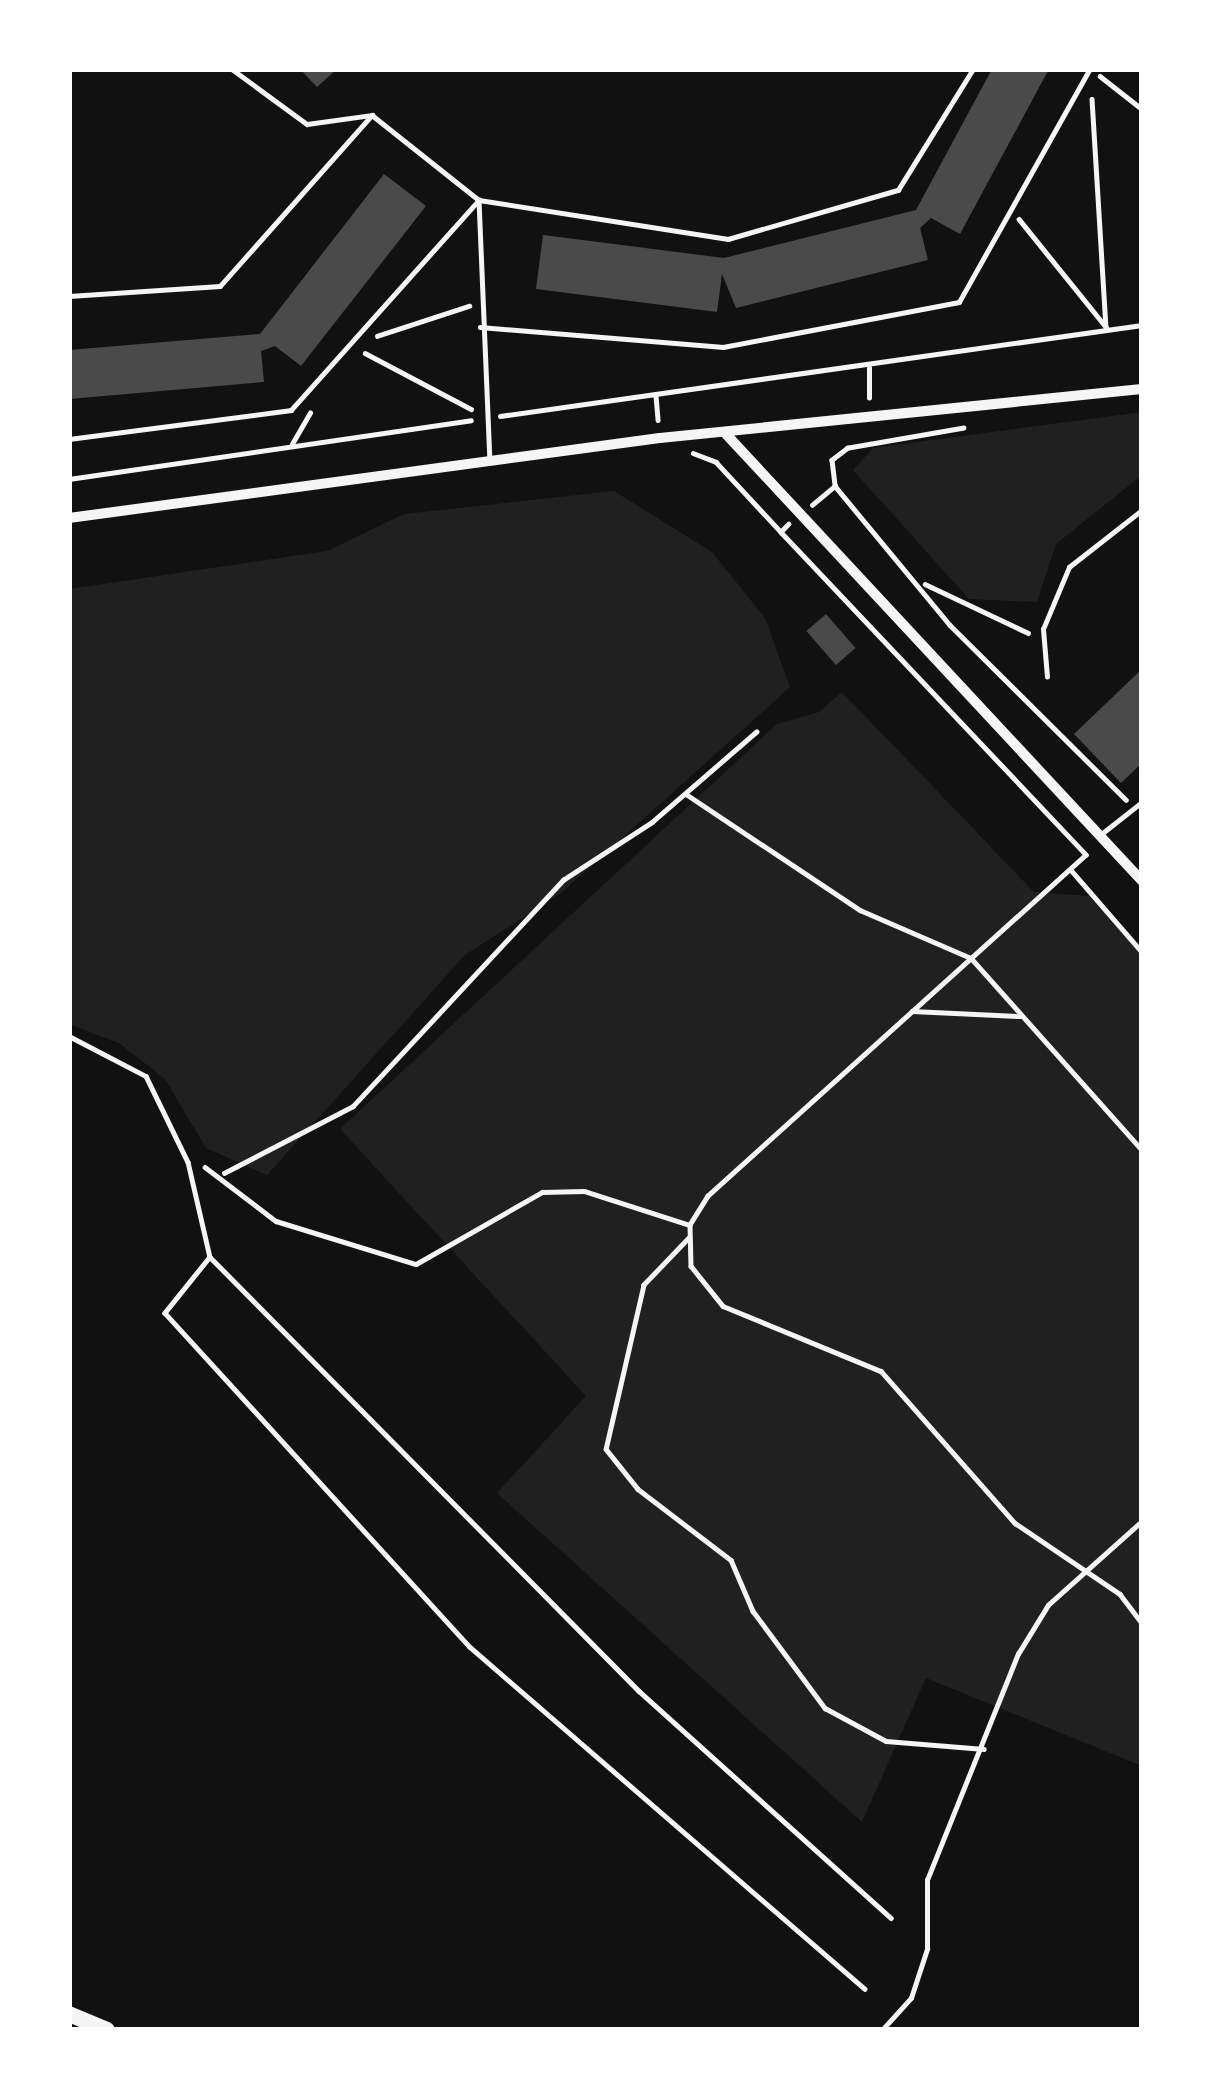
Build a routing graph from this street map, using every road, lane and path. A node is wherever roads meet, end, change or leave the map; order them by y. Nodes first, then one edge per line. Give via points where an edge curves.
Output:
1 (232, 69) edge
2 (973, 69) edge
3 (1091, 69) edge
4 (1142, 110) edge
5 (372, 115) junction
6 (478, 200) junction
7 (1012, 208) junction
8 (69, 296) edge
9 (480, 302) junction
10 (1142, 325) edge
11 (1106, 326) junction
12 (480, 327) junction
13 (350, 345) junction
14 (1142, 389) edge
15 (487, 417) junction
16 (982, 425) dead end
17 (725, 433) junction
18 (69, 439) edge
19 (680, 448) dead end
20 (490, 459) junction
21 (69, 479) edge
22 (835, 486) junction
23 (1142, 510) edge
24 (800, 515) junction
25 (69, 518) edge
26 (781, 532) junction
27 (925, 584) junction
28 (1042, 640) junction
29 (1048, 677) dead end
30 (756, 732) dead end
31 (686, 794) junction
32 (1142, 802) edge
33 (1135, 808) junction
34 (1100, 835) junction
35 (1071, 870) junction
36 (1142, 881) edge
37 (1142, 952) edge
38 (971, 958) junction
39 (912, 1010) junction
40 (1022, 1016) junction
41 (69, 1036) edge
42 (1142, 1150) edge
43 (188, 1162) junction
44 (224, 1173) junction
45 (690, 1225) junction
46 (689, 1238) junction
47 (210, 1257) junction
48 (1142, 1521) edge
49 (1085, 1571) junction
50 (1142, 1623) edge
51 (984, 1749) junction
52 (892, 1918) dead end
53 (865, 1990) dead end
54 (69, 2014) edge
55 (107, 2030) edge
56 (882, 2030) edge

1 - 5 lane via 307,124
2 - 6 lane via 898,190 728,239
3 - 4 path
3 - 7 lane
3 - 11 path
5 - 6 lane
5 - 8 lane via 220,286
6 - 9 lane
6 - 13 lane
7 - 11 path
7 - 12 lane via 959,302 723,347
9 - 12 lane
9 - 13 path
10 - 11 path
11 - 15 path
12 - 15 lane
13 - 15 path
13 - 18 lane via 292,410
14 - 17 street
15 - 20 lane
15 - 21 path
16 - 22 path via 848,448 832,460
17 - 20 street
17 - 24 street
19 - 26 path via 716,462
20 - 25 street
22 - 24 path
22 - 27 path
23 - 28 lane via 1069,567
24 - 26 path
24 - 34 street
26 - 35 path via 1086,855
27 - 28 path
27 - 33 path via 950,625
28 - 29 lane
30 - 31 path
31 - 38 path via 860,910
31 - 44 path via 563,880 353,1106
32 - 33 lane
33 - 34 lane
34 - 36 street
35 - 37 path
35 - 38 path
38 - 39 path
38 - 40 path
39 - 40 path
39 - 45 path
40 - 42 path
41 - 43 lane via 146,1076
43 - 44 path
43 - 47 lane
44 - 45 path via 276,1221 416,1264 542,1192 584,1191
45 - 46 path
46 - 49 path via 705,1290 881,1371 1015,1522
46 - 51 path via 644,1285 606,1449 638,1489 731,1560 753,1611 825,1708 886,1741
47 - 52 lane via 639,1691
47 - 53 lane via 165,1313 470,1647
48 - 49 path
49 - 50 path
49 - 51 path via 1033,1624
51 - 56 path via 927,1880 927,1949 910,1998
54 - 55 highway

